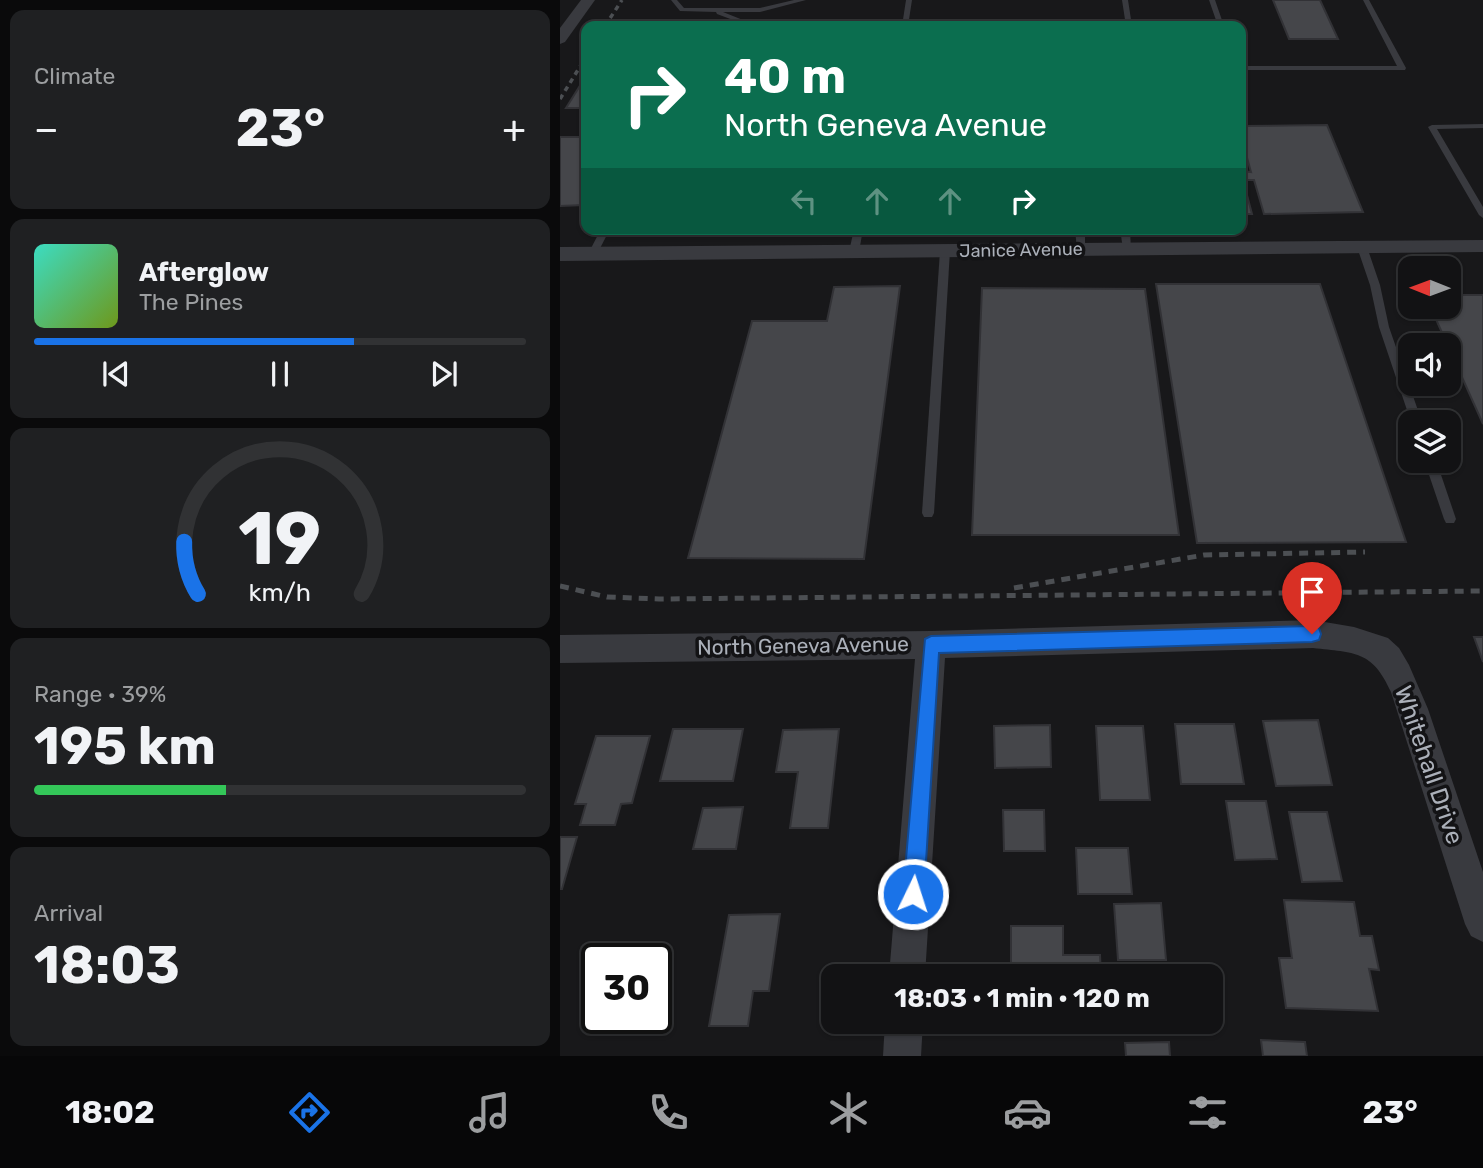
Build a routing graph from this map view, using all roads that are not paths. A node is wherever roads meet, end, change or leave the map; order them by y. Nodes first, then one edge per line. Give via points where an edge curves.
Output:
1 (587, 0) edge
2 (674, 0) edge
3 (803, 0) edge
4 (909, 0) edge
5 (1125, 0) edge
6 (1212, 0) edge
7 (1366, 0) edge
8 (712, 10) junction
9 (742, 21) edge
10 (906, 21) edge
11 (1128, 21) edge
12 (1219, 21) edge
13 (560, 40) edge
14 (1246, 68) edge
15 (1483, 126) edge
16 (1483, 215) edge
17 (603, 235) edge
18 (858, 235) edge
19 (1081, 239) edge
20 (1126, 239) edge
21 (1483, 246) edge
22 (1362, 247) junction
23 (945, 251) junction
24 (854, 252) junction
25 (560, 254) edge
26 (593, 254) junction
27 (1413, 410) edge
28 (1434, 473) edge
29 (928, 513) dead end
30 (1450, 519) dead end
31 (931, 645) junction
32 (560, 649) edge
33 (1380, 649) joint
34 (1483, 924) edge
35 (908, 964) edge
36 (903, 1034) edge
37 (902, 1056) edge

1 - 13 street
2 - 8 lane via 682,10
3 - 8 lane via 760,10
4 - 10 lane
5 - 11 lane
6 - 12 lane
7 - 14 lane via 1402,68
8 - 9 lane
15 - 16 lane via 1432,127
17 - 26 lane
18 - 24 lane
19 - 20 street, Janice Avenue
19 - 23 street, Janice Avenue
20 - 22 street, Janice Avenue
21 - 22 street, Janice Avenue
22 - 27 lane
23 - 24 street, Janice Avenue
23 - 29 lane
24 - 26 street, Janice Avenue
25 - 26 street, Janice Avenue
28 - 30 lane
31 - 32 street, North Geneva Avenue
31 - 33 street, North Geneva Avenue via 1312,634
31 - 35 street
33 - 34 street, Whitehall Drive via 1402,680 1413,709
36 - 37 street

